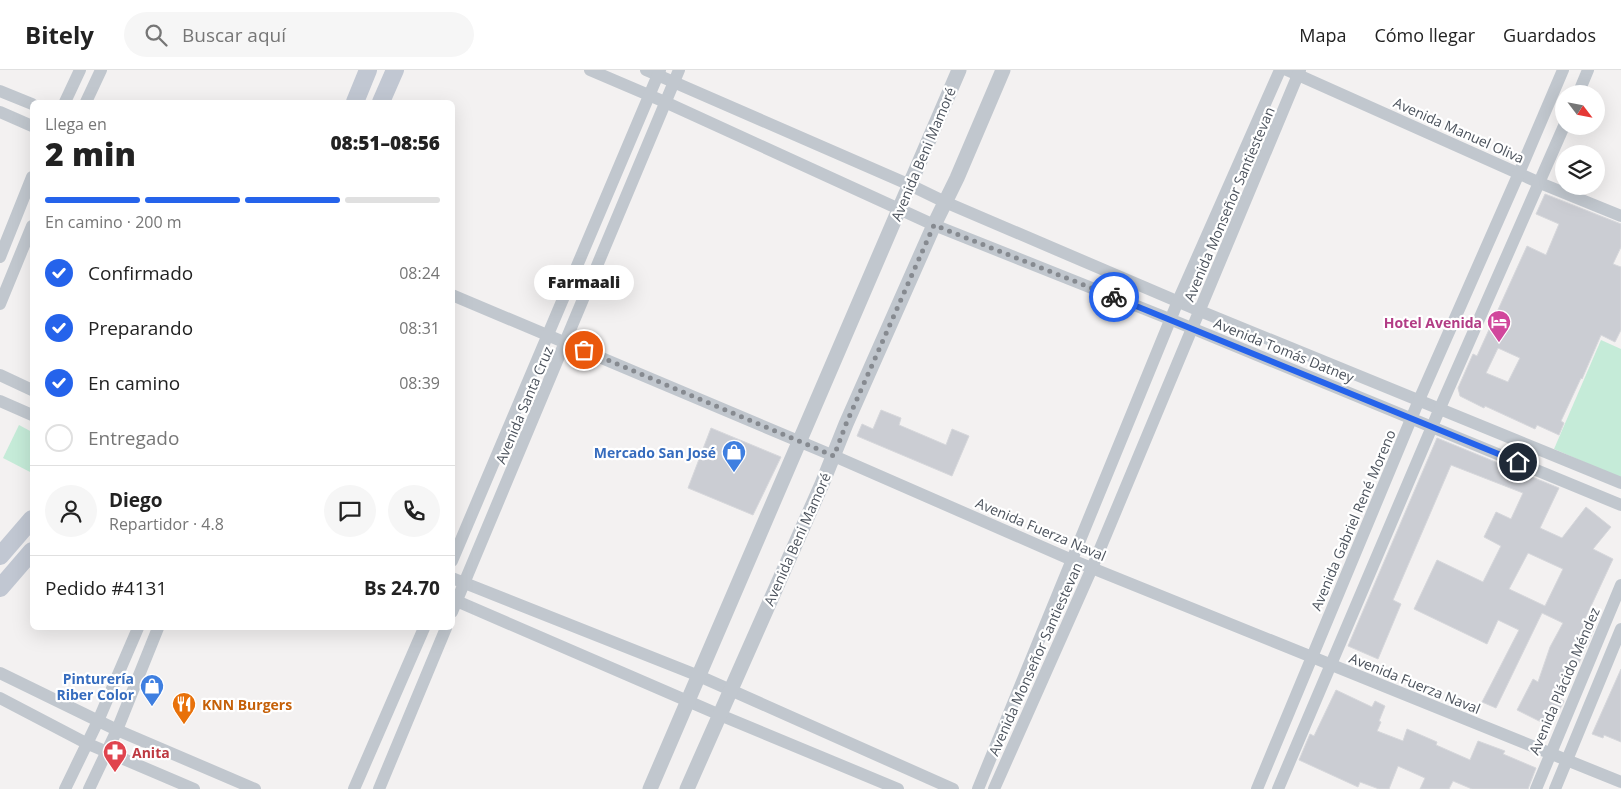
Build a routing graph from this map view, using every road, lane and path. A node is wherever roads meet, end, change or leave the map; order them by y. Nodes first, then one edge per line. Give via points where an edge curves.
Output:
1 (80, 70) edge
2 (101, 70) edge
3 (368, 70) edge
4 (395, 70) edge
5 (590, 70) edge
6 (959, 70) edge
7 (1004, 70) edge
8 (1280, 70) edge
9 (1563, 70) edge
10 (1588, 70) edge
11 (655, 72) edge
12 (1295, 72) edge
13 (676, 76) edge
14 (1582, 85) edge
15 (0, 91) edge
16 (650, 96) junction
17 (66, 100) edge
18 (87, 100) edge
19 (355, 100) edge
20 (383, 100) edge
21 (665, 102) junction
22 (30, 103) edge
23 (0, 112) edge
24 (30, 125) edge
25 (1560, 135) edge
26 (1519, 173) junction
27 (30, 182) edge
28 (1540, 183) junction
29 (910, 185) junction
30 (945, 202) junction
31 (899, 210) junction
32 (1621, 216) edge
33 (934, 225) junction
34 (30, 231) edge
35 (0, 257) edge
36 (455, 296) edge
37 (1178, 301) junction
38 (0, 304) edge
39 (1200, 310) junction
40 (1172, 320) junction
41 (1192, 329) junction
42 (547, 336) junction
43 (566, 343) junction
44 (0, 375) edge
45 (30, 389) edge
46 (1419, 400) junction
47 (0, 401) edge
48 (1440, 408) junction
49 (30, 415) edge
50 (1412, 419) junction
51 (1432, 427) junction
52 (799, 442) junction
53 (834, 456) junction
54 (1621, 483) edge
55 (1621, 505) edge
56 (30, 521) edge
57 (30, 553) edge
58 (455, 554) edge
59 (0, 556) edge
60 (1072, 560) junction
61 (1092, 568) junction
62 (459, 580) edge
63 (1621, 585) edge
64 (0, 588) edge
65 (455, 599) edge
66 (455, 604) edge
67 (1621, 629) edge
68 (137, 630) edge
69 (157, 630) edge
70 (423, 630) edge
71 (445, 630) edge
72 (1312, 657) junction
73 (1331, 665) junction
74 (0, 673) edge
75 (699, 676) junction
76 (730, 690) junction
77 (0, 698) edge
78 (689, 702) junction
79 (720, 716) junction
80 (98, 722) junction
81 (117, 730) junction
82 (86, 743) junction
83 (106, 751) junction
84 (1550, 754) junction
85 (1567, 760) junction
86 (1621, 782) edge
87 (65, 789) edge
88 (90, 789) edge
89 (194, 789) edge
90 (255, 789) edge
91 (354, 789) edge
92 (379, 789) edge
93 (650, 789) edge
94 (687, 789) edge
95 (898, 789) edge
96 (952, 789) edge
97 (978, 789) edge
98 (994, 789) edge
99 (1257, 789) edge
100 (1278, 789) edge
101 (1536, 789) edge
102 (1555, 789) edge

1 - 17 street
2 - 18 street
3 - 19 main road
4 - 20 main road
5 - 16 street, Avenida Tomás Datney
6 - 29 street, Avenida Beni Mamoré
7 - 30 street, Avenida Beni Mamoré
8 - 37 street, Avenida Monseñor Santiestevan
9 - 26 street, Avenida Gabriel René Moreno
10 - 14 street
11 - 13 street, Avenida Tomás Datney
11 - 16 street, Avenida Santa Cruz
12 - 26 street, Avenida Manuel Oliva
12 - 39 street, Avenida Monseñor Santiestevan
13 - 21 street, Avenida Santa Cruz
13 - 29 street, Avenida Tomás Datney
15 - 22 street
16 - 21 street, Avenida Tomás Datney
16 - 42 street, Avenida Santa Cruz
21 - 31 street, Avenida Tomás Datney
21 - 43 street, Avenida Santa Cruz
23 - 24 street
25 - 28 street
26 - 28 street, Avenida Manuel Oliva
26 - 46 street, Avenida Gabriel René Moreno
27 - 35 street
28 - 32 street, Avenida Manuel Oliva
28 - 48 street
29 - 30 street, Avenida Tomás Datney
29 - 31 street, Avenida Beni Mamoré
30 - 33 street, Avenida Beni Mamoré
30 - 37 street, Avenida Tomás Datney
31 - 33 street, Avenida Tomás Datney
31 - 52 street, Avenida Beni Mamoré
33 - 40 street, Avenida Tomás Datney
33 - 53 street, Avenida Beni Mamoré
34 - 38 street
36 - 42 street, Avenida Fuerza Naval
37 - 39 street, Avenida Tomás Datney
37 - 40 street, Avenida Monseñor Santiestevan
39 - 41 street, Avenida Monseñor Santiestevan
39 - 46 street, Avenida Tomás Datney
40 - 41 street, Avenida Tomás Datney
40 - 60 street, Avenida Monseñor Santiestevan
41 - 50 street, Avenida Tomás Datney
41 - 61 street, Avenida Monseñor Santiestevan
42 - 43 street, Avenida Fuerza Naval
42 - 58 street, Avenida Santa Cruz
43 - 52 street, Avenida Fuerza Naval
43 - 62 street, Avenida Santa Cruz
44 - 45 street
46 - 48 street, Avenida Tomás Datney
46 - 50 street, Avenida Gabriel René Moreno
47 - 49 street
48 - 51 street
48 - 54 street
50 - 51 street, Avenida Tomás Datney
50 - 72 street, Avenida Gabriel René Moreno
51 - 55 street, Avenida Tomás Datney
51 - 73 street
52 - 53 street, Avenida Fuerza Naval
52 - 75 street, Avenida Beni Mamoré
53 - 60 street, Avenida Fuerza Naval
53 - 76 street, Avenida Beni Mamoré
56 - 59 main road
57 - 64 main road
60 - 61 street, Avenida Fuerza Naval
60 - 97 street, Avenida Monseñor Santiestevan
61 - 72 street, Avenida Fuerza Naval
61 - 98 street, Avenida Monseñor Santiestevan
62 - 65 street, Avenida Santa Cruz
62 - 75 street
63 - 84 street, Avenida Plácido Méndez
66 - 78 street
67 - 85 street
68 - 80 street
69 - 81 street
70 - 91 street
71 - 92 street
72 - 73 street, Avenida Fuerza Naval
72 - 99 street, Avenida Gabriel René Moreno
73 - 84 street, Avenida Fuerza Naval
73 - 100 street
74 - 80 street
75 - 76 street
75 - 78 street, Avenida Beni Mamoré
76 - 79 street, Avenida Beni Mamoré
76 - 96 street
77 - 82 street
78 - 79 street
78 - 93 street, Avenida Beni Mamoré
79 - 94 street, Avenida Beni Mamoré
79 - 95 street
80 - 81 street
80 - 82 street
81 - 83 street
81 - 90 street
82 - 83 street
82 - 87 street
83 - 88 street
83 - 89 street
84 - 85 street, Avenida Fuerza Naval
84 - 101 street, Avenida Plácido Méndez
85 - 86 street, Avenida Fuerza Naval
85 - 102 street

